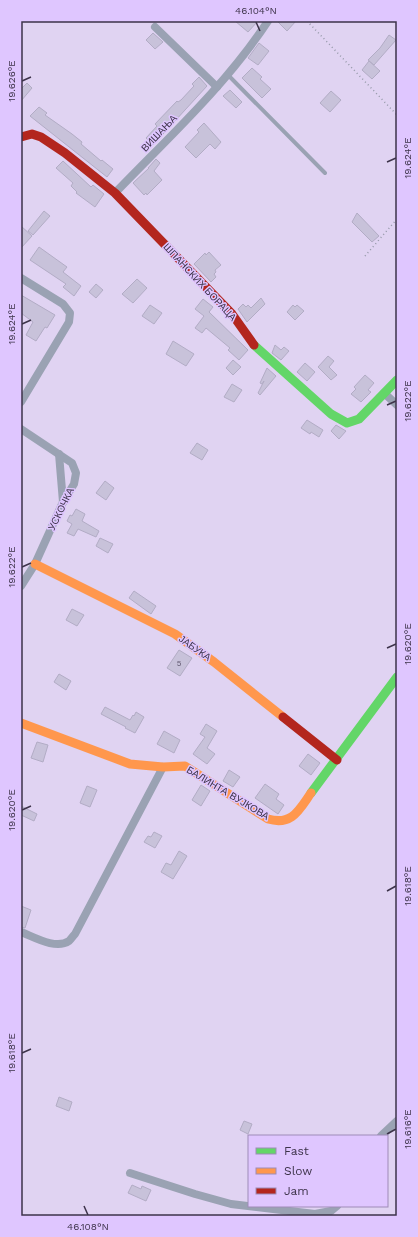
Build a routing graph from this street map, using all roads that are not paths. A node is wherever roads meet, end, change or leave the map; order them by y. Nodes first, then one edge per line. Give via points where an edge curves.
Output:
1 (268, 21) edge
2 (155, 27) dead end
3 (228, 75) junction
4 (217, 88) junction
5 (25, 136) edge
6 (325, 173) dead end
7 (115, 193) junction
8 (21, 278) edge
9 (397, 380) edge
10 (384, 393) junction
11 (21, 402) edge
12 (397, 405) edge
13 (21, 428) edge
14 (59, 454) junction
15 (63, 502) junction
16 (35, 564) junction
17 (21, 586) edge
18 (397, 677) edge
19 (21, 723) edge
20 (337, 760) junction
21 (163, 767) junction
22 (21, 932) edge
23 (397, 1120) edge
24 (382, 1135) edge
25 (130, 1173) dead end
26 (248, 1206) edge
27 (256, 1207) edge
28 (336, 1207) edge

1 - 3 street, ВИШАЊА
2 - 4 street
3 - 4 street, ВИШАЊА
3 - 6 lane
4 - 7 street, ВИШАЊА
5 - 7 street, ШПАНСКИХ БОРАЦА via 37,135 50,143
7 - 10 street, ШПАНСКИХ БОРАЦА via 232,314 251,342 332,414 348,423 359,420
8 - 11 street via 63,304 70,312 69,322
9 - 10 street, ШПАНСКИХ БОРАЦА
10 - 12 street
13 - 14 street, УСКОЧКА
14 - 15 street
14 - 15 street, УСКОЧКА via 72,463 76,473 74,484
15 - 16 street, УСКОЧКА
16 - 17 street, УСКОЧКА
16 - 20 street, ЈАБУКА via 175,634
18 - 20 street, БАЛИНТА ВУЈКОВА
19 - 21 street via 130,764
20 - 21 street, БАЛИНТА ВУЈКОВА via 296,814 288,820 278,822 268,819 185,766
21 - 22 street via 69,941 51,943
23 - 24 street
25 - 26 street via 195,1194
27 - 28 street via 316,1214 331,1211

